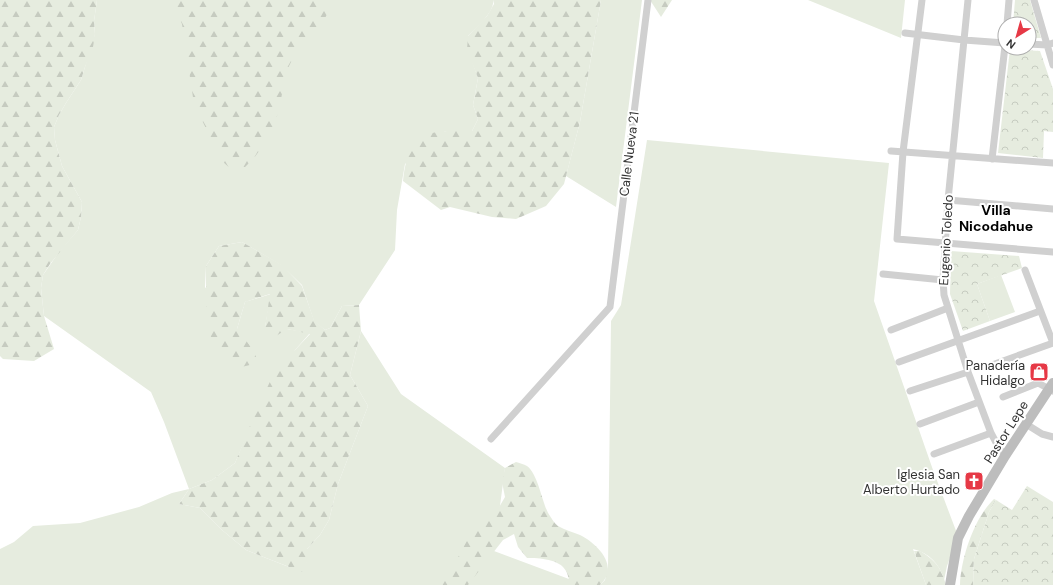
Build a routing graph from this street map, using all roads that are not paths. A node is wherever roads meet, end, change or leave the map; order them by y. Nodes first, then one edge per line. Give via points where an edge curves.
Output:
1 (648, 0) edge
2 (922, 0) edge
3 (968, 0) edge
4 (1008, 0) edge
5 (1034, 0) edge
6 (1007, 16) edge
7 (905, 32) dead end
8 (918, 34) junction
9 (964, 40) junction
10 (997, 42) edge
11 (1037, 44) edge
12 (1050, 44) edge
13 (1004, 56) edge
14 (1053, 64) edge
15 (891, 151) dead end
16 (903, 152) junction
17 (951, 156) junction
18 (992, 159) junction
19 (1053, 163) edge
20 (948, 200) junction
21 (1053, 209) edge
22 (945, 244) junction
23 (1053, 252) edge
24 (1025, 270) dead end
25 (883, 274) dead end
26 (943, 280) junction
27 (948, 308) junction
28 (1040, 311) junction
29 (891, 330) dead end
30 (958, 340) junction
31 (1053, 343) edge
32 (899, 362) dead end
33 (992, 365) dead end
34 (968, 372) junction
35 (1052, 387) edge
36 (910, 391) dead end
37 (1003, 396) dead end
38 (979, 402) junction
39 (920, 424) dead end
40 (1026, 424) junction
41 (991, 433) junction
42 (1053, 437) edge
43 (491, 439) dead end
44 (934, 454) dead end
45 (1005, 456) junction
46 (950, 585) edge

1 - 43 street, Calle Nueva 21 via 610,307
2 - 8 street
3 - 9 street, Eugenio Toledo
4 - 6 street
5 - 12 street
7 - 8 street
8 - 9 street
8 - 16 street
9 - 10 street
9 - 17 street, Eugenio Toledo
11 - 12 street
12 - 14 street
13 - 18 street
15 - 16 street
16 - 17 street
16 - 22 street via 896,239
17 - 18 street
17 - 20 street, Eugenio Toledo
18 - 19 street
20 - 21 street
20 - 22 street, Eugenio Toledo
22 - 23 street
22 - 26 street, Eugenio Toledo
24 - 28 street
25 - 26 street
26 - 27 street, Eugenio Toledo
27 - 29 street
27 - 30 street, Eugenio Toledo
28 - 30 street
28 - 31 street
30 - 32 street
30 - 34 street, Eugenio Toledo
31 - 33 street
34 - 36 street
34 - 38 street, Eugenio Toledo
35 - 37 street via 1038,383
35 - 40 street, Pastor Lepe
38 - 39 street
38 - 41 street, Eugenio Toledo
40 - 42 street via 1042,434
40 - 45 street, Pastor Lepe
41 - 44 street
41 - 45 street, Eugenio Toledo
45 - 46 street, Pastor Lepe via 958,538

